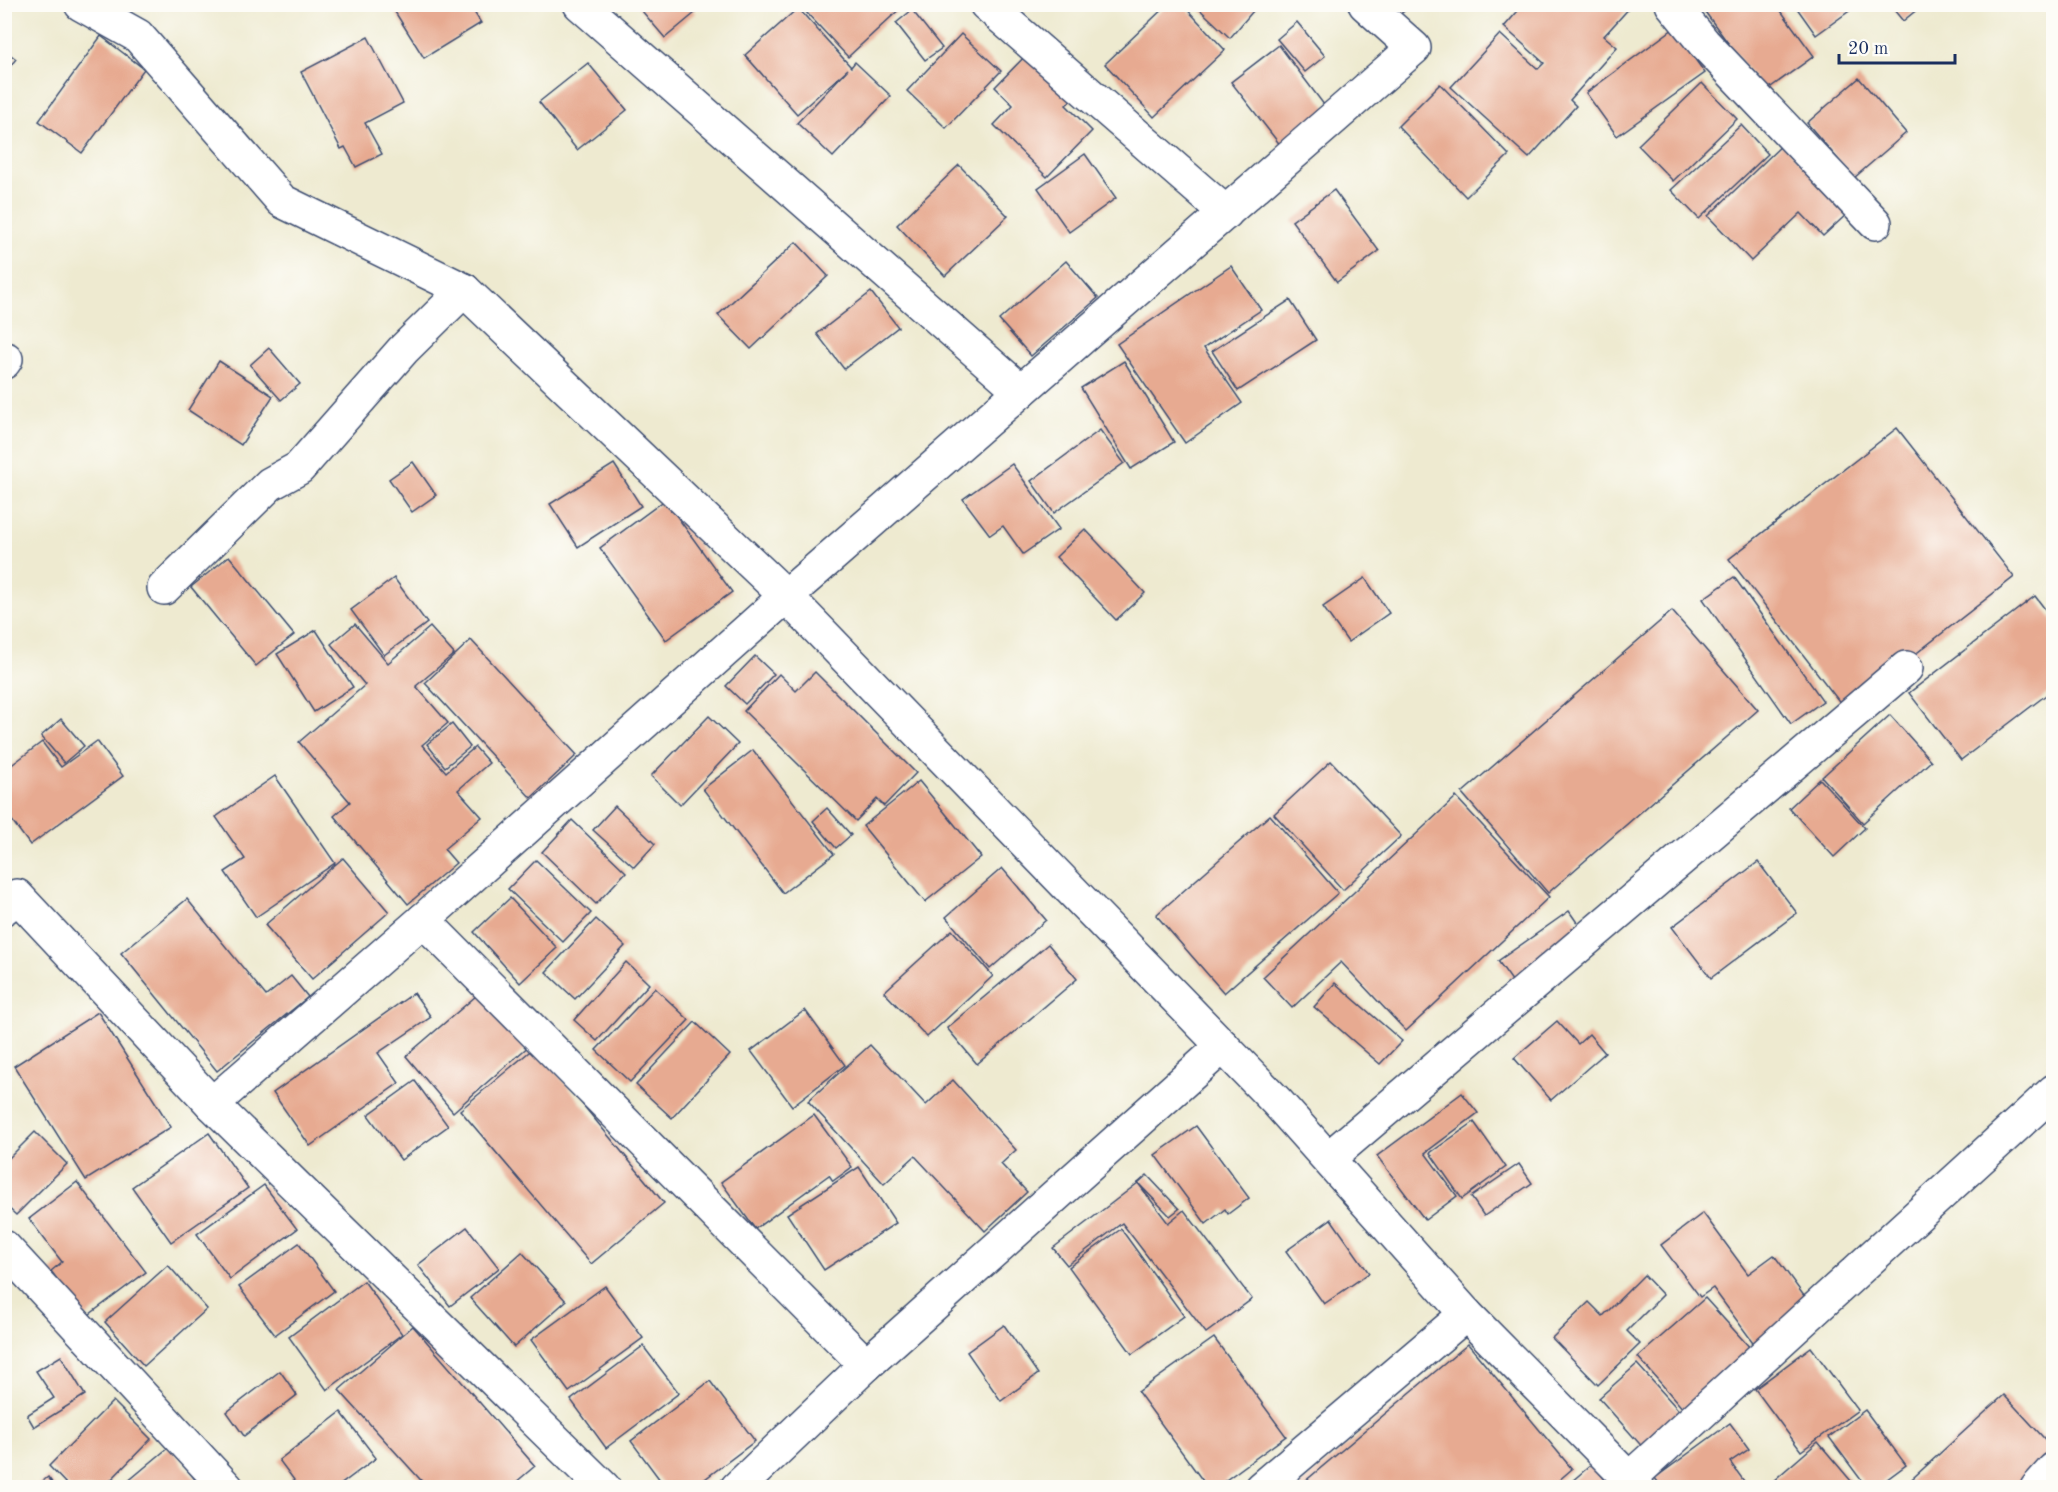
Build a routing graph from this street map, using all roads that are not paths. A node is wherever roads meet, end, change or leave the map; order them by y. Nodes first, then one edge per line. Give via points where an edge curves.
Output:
1 (81, 4) edge
2 (580, 4) edge
3 (986, 4) edge
4 (1365, 4) edge
5 (1672, 4) edge
6 (1226, 213) junction
7 (1875, 223) dead end
8 (464, 290) junction
9 (1021, 391) junction
10 (164, 588) dead end
11 (786, 596) junction
12 (1906, 668) dead end
13 (8, 895) edge
14 (423, 920) junction
15 (1223, 1046) junction
16 (2054, 1091) edge
17 (212, 1104) junction
18 (1329, 1158) junction
19 (4, 1247) edge
20 (1466, 1314) junction
21 (866, 1365) junction
22 (2054, 1469) edge
23 (1634, 1483) edge
24 (227, 1488) edge
25 (604, 1488) edge
26 (737, 1488) edge
27 (1261, 1488) edge
28 (2037, 1488) edge

1 - 8 street via 138,36 282,201
2 - 9 street
3 - 6 street
4 - 6 street via 1414,48
5 - 7 street via 1704,43
6 - 9 street
8 - 10 street via 403,350 299,468 270,484
8 - 11 street
9 - 11 street
11 - 14 street
11 - 15 street
12 - 18 street
13 - 17 street
14 - 17 street
14 - 21 street
15 - 18 street
15 - 21 street
16 - 23 street
17 - 25 street
18 - 20 street
19 - 24 street
20 - 23 street
20 - 27 street
21 - 26 street
22 - 28 street

